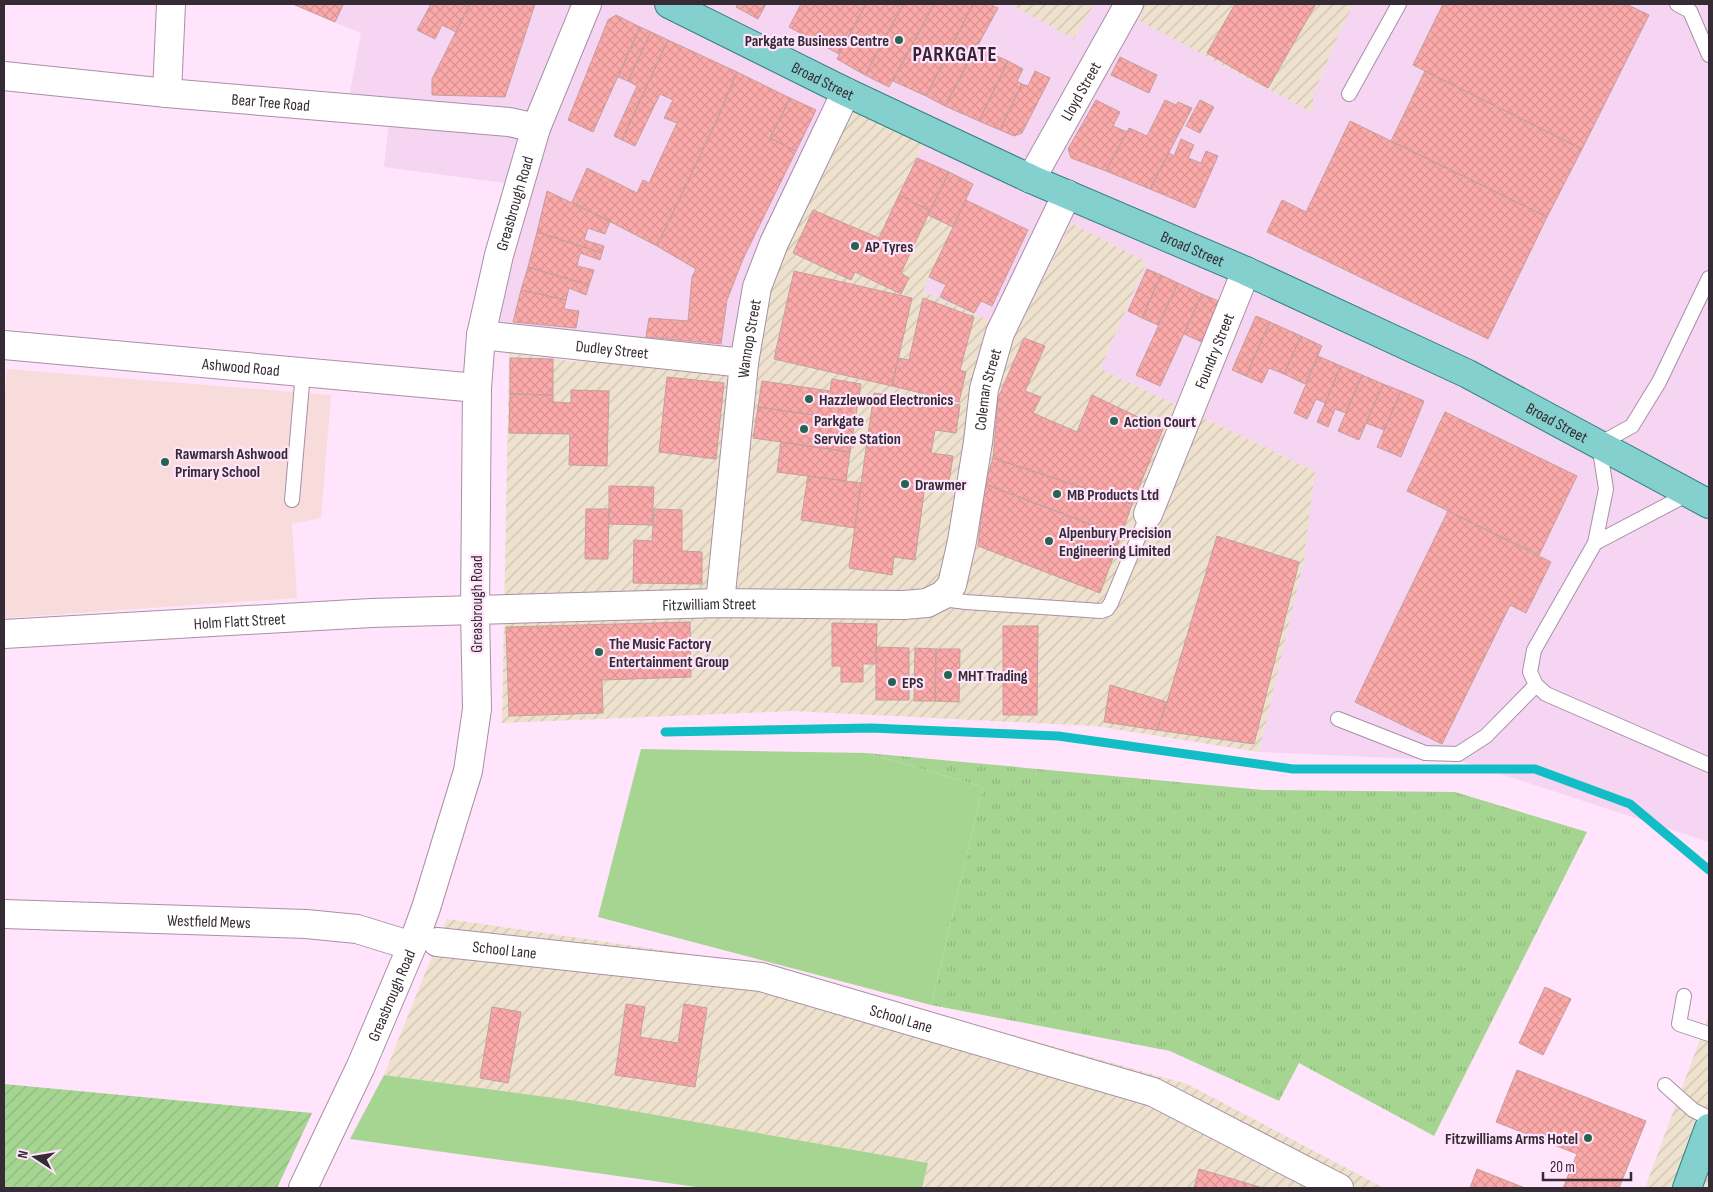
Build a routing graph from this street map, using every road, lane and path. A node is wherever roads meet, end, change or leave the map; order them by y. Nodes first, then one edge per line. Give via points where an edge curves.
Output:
1 (171, 4) edge
2 (587, 4) edge
3 (669, 4) edge
4 (1129, 4) edge
5 (1399, 4) edge
6 (1677, 4) edge
7 (1709, 55) edge
8 (4, 76) edge
9 (846, 92) junction
10 (167, 93) junction
11 (1349, 94) dead end
12 (536, 128) junction
13 (1031, 178) junction
14 (1067, 194) junction
15 (1246, 271) junction
16 (1709, 278) edge
17 (482, 335) junction
18 (4, 344) edge
19 (744, 363) junction
20 (303, 372) junction
21 (477, 388) junction
22 (1599, 444) junction
23 (1700, 499) edge
24 (292, 500) dead end
25 (1148, 514) joint
26 (1596, 543) junction
27 (943, 595) junction
28 (720, 603) junction
29 (475, 611) junction
30 (4, 634) edge
31 (1536, 685) junction
32 (1338, 719) dead end
33 (1709, 765) edge
34 (4, 914) edge
35 (425, 944) junction
36 (1684, 996) dead end
37 (1709, 1034) edge
38 (1665, 1085) dead end
39 (1709, 1118) edge
40 (1709, 1128) edge
41 (303, 1188) edge
42 (1340, 1188) edge
43 (1688, 1188) edge

1 - 10 street
2 - 12 street, Greasbrough Road
3 - 9 main road, Broad Street
4 - 13 street, Lloyd Street
5 - 11 lane
6 - 7 lane via 1690,12
8 - 10 street, Bear Tree Road
9 - 13 main road, Broad Street
9 - 19 street, Wannop Street via 774,243 757,287
10 - 12 street, Bear Tree Road via 509,122
12 - 17 street, Greasbrough Road via 499,255
13 - 14 main road, Broad Street
14 - 15 main road, Broad Street
14 - 27 street, Coleman Street via 1000,332 984,389 962,541 952,585
15 - 22 main road, Broad Street via 1468,374
15 - 25 street, Foundry Street
16 - 22 lane via 1658,382 1632,426
17 - 19 street, Dudley Street
17 - 21 street, Greasbrough Road
18 - 20 street, Ashwood Road
19 - 28 street, Wannop Street
20 - 21 street, Ashwood Road
20 - 24 lane
21 - 29 street, Greasbrough Road
22 - 23 main road, Broad Street
22 - 26 lane via 1606,489
23 - 26 lane
25 - 27 lane via 1107,609 966,602 950,600
26 - 31 lane via 1534,650 1530,672
27 - 28 street, Fitzwilliam Street via 927,603 904,605
28 - 29 street, Fitzwilliam Street
29 - 30 street, Holm Flatt Street via 370,613
29 - 35 street, Greasbrough Road via 477,710 468,771 426,908
31 - 32 lane via 1486,736 1458,754 1425,753
31 - 33 lane via 1546,694
34 - 35 street, Westfield Mews via 306,924 357,929
35 - 41 street, Greasbrough Road via 361,1066
35 - 42 street, School Lane via 761,977 1153,1092
36 - 37 lane via 1679,1024
38 - 39 lane via 1693,1110
40 - 43 main road

